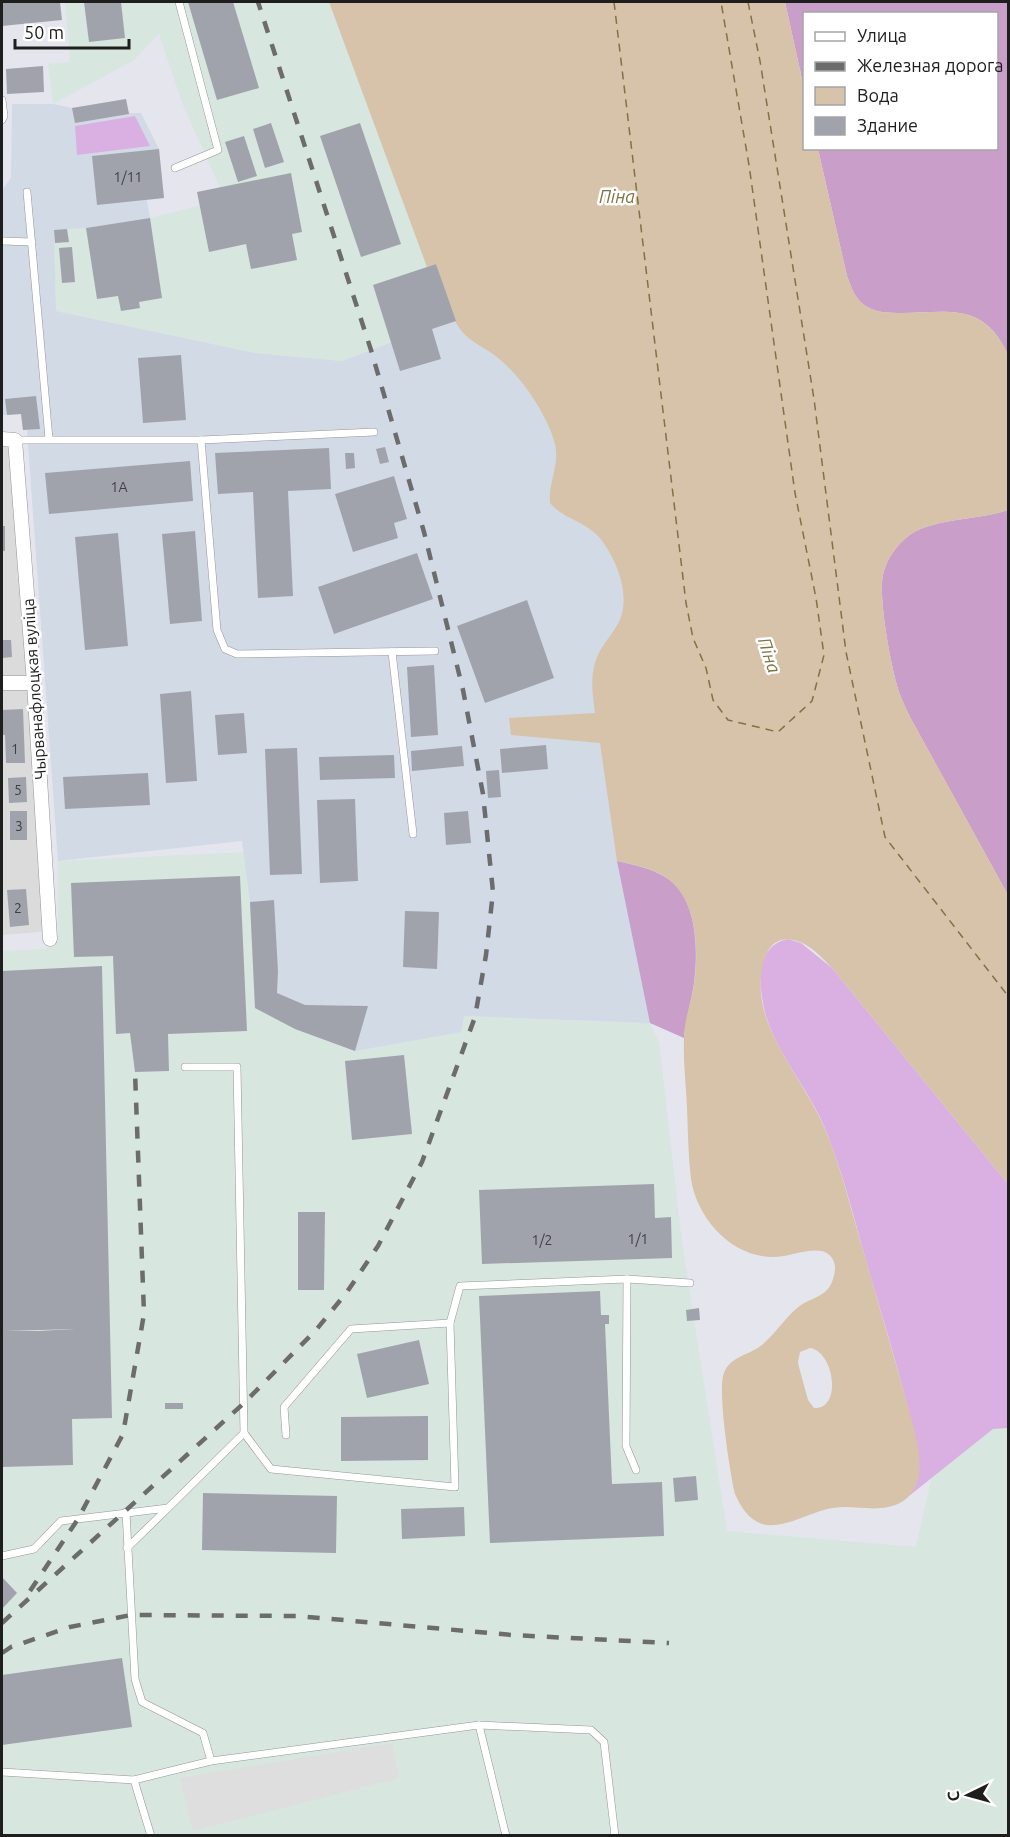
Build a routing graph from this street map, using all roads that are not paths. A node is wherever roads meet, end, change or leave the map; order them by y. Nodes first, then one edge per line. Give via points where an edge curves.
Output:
1 (179, 2) edge
2 (2, 100) edge
3 (2, 120) edge
4 (175, 168) dead end
5 (27, 192) dead end
6 (2, 242) edge
7 (32, 242) junction
8 (374, 432) dead end
9 (8, 439) edge
10 (49, 440) junction
11 (201, 440) junction
12 (435, 651) dead end
13 (392, 652) junction
14 (2, 683) edge
15 (34, 683) junction
16 (413, 834) dead end
17 (50, 939) dead end
18 (185, 1067) dead end
19 (627, 1279) junction
20 (690, 1283) dead end
21 (450, 1323) junction
22 (244, 1433) junction
23 (286, 1435) dead end
24 (636, 1470) dead end
25 (168, 1508) junction
26 (126, 1512) junction
27 (127, 1548) junction
28 (2, 1556) edge
29 (479, 1725) junction
30 (211, 1761) junction
31 (2, 1772) edge
32 (134, 1780) junction
33 (151, 1836) edge
34 (506, 1836) edge
35 (615, 1836) edge

1 - 4 lane via 218,150
2 - 3 lane
5 - 7 lane
6 - 7 lane
7 - 10 lane
8 - 11 lane
9 - 10 lane
9 - 15 street, Чырванафлоцкая вуліца
10 - 11 lane
11 - 13 lane via 217,630 225,650 237,654
12 - 13 lane
13 - 16 lane
14 - 15 street
15 - 17 street, Чырванафлоцкая вуліца
18 - 22 lane via 237,1067
19 - 20 lane
19 - 21 lane via 460,1286
19 - 24 lane via 626,1446
21 - 22 lane via 455,1487 271,1469
21 - 23 lane via 351,1329 284,1407
22 - 25 lane
25 - 26 lane
25 - 27 lane
26 - 27 lane
26 - 28 lane via 62,1521 34,1549
27 - 30 lane via 135,1679 142,1702 203,1733
29 - 30 lane
29 - 34 lane
29 - 35 lane via 591,1730 604,1742
30 - 32 lane
31 - 32 lane
32 - 33 lane

